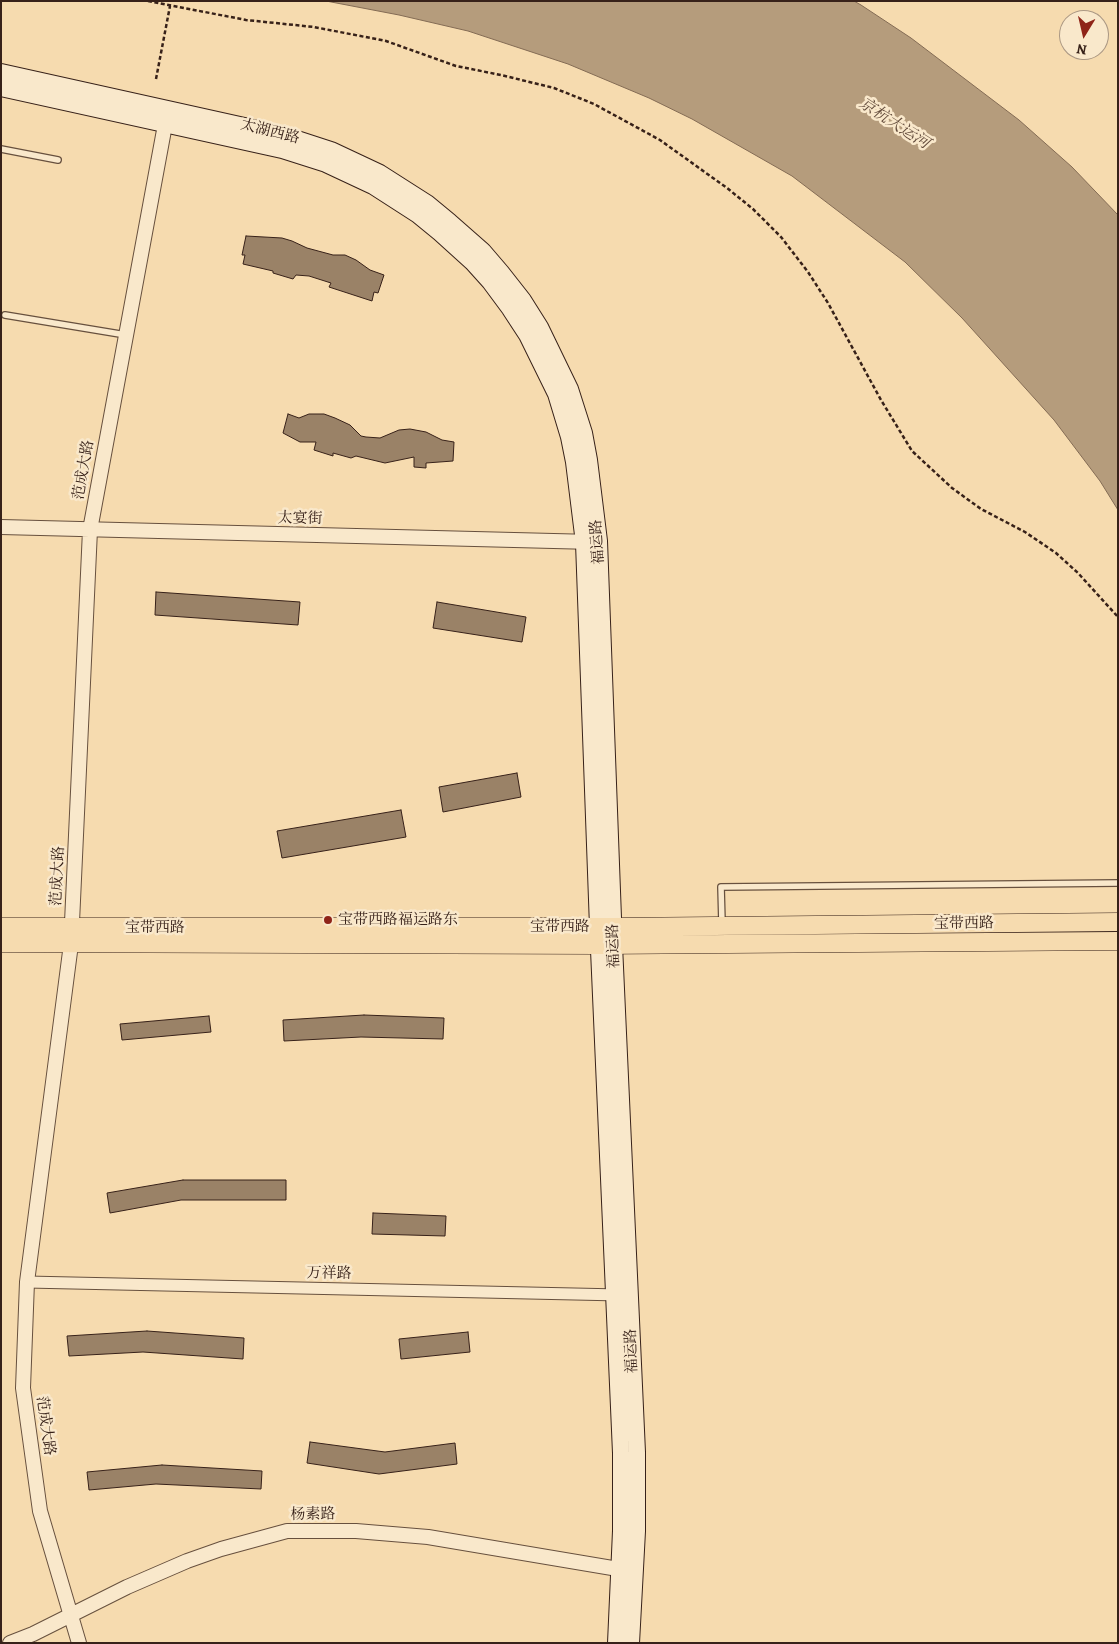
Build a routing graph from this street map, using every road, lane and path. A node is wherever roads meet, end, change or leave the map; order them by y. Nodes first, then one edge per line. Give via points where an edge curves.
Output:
1 (148, 1) edge
2 (170, 6) junction
3 (1, 72) edge
4 (156, 79) dead end
5 (1, 88) edge
6 (166, 116) junction
7 (1, 149) edge
8 (58, 160) dead end
9 (496, 277) joint
10 (5, 315) dead end
11 (126, 335) junction
12 (1, 527) edge
13 (90, 530) junction
14 (591, 542) junction
15 (1118, 617) edge
16 (1118, 883) edge
17 (1118, 922) edge
18 (722, 926) junction
19 (1, 927) edge
20 (606, 927) junction
21 (797, 934) junction
22 (71, 936) junction
23 (1118, 941) edge
24 (1, 942) edge
25 (606, 945) junction
26 (27, 1282) junction
27 (622, 1296) junction
28 (628, 1571) junction
29 (72, 1615) junction
30 (10, 1643) edge
31 (79, 1643) edge
32 (616, 1643) edge
33 (632, 1643) edge

1 - 2 path
2 - 4 path
2 - 15 path via 386,41 456,66 554,88 594,104 660,140 727,188 781,237 828,302 880,400 912,452 981,509 1056,553
3 - 6 main road, 太湖西路
5 - 6 main road, 太湖西路
6 - 9 main road, 太湖西路 via 304,140 359,162 427,203 483,251
6 - 11 street, 范成大路
7 - 8 lane
9 - 14 main road, 福运路 via 523,300 570,389 589,460
10 - 11 lane
11 - 13 street, 范成大路
12 - 13 street, 太宴街
13 - 14 street, 太宴街
13 - 22 street, 范成大路
14 - 20 main road, 福运路
16 - 18 lane via 721,887
17 - 21 main road, 宝带西路
18 - 20 main road, 宝带西路
18 - 21 main road, 宝带西路
19 - 22 main road, 宝带西路
20 - 22 main road, 宝带西路
20 - 25 main road, 福运路
21 - 23 main road, 宝带西路
21 - 25 main road, 宝带西路
22 - 24 main road, 宝带西路
22 - 25 main road, 宝带西路
22 - 26 street, 范成大路
25 - 27 main road, 福运路
26 - 27 street, 万祥路
26 - 29 street, 范成大路 via 23,1388 38,1501
27 - 28 main road, 福运路 via 621,1461
28 - 29 street, 杨素路 via 428,1537 356,1531 287,1531 187,1561
28 - 32 main road, 福运路
28 - 33 main road, 福运路
29 - 30 street, 杨素路
29 - 31 street, 范成大路

